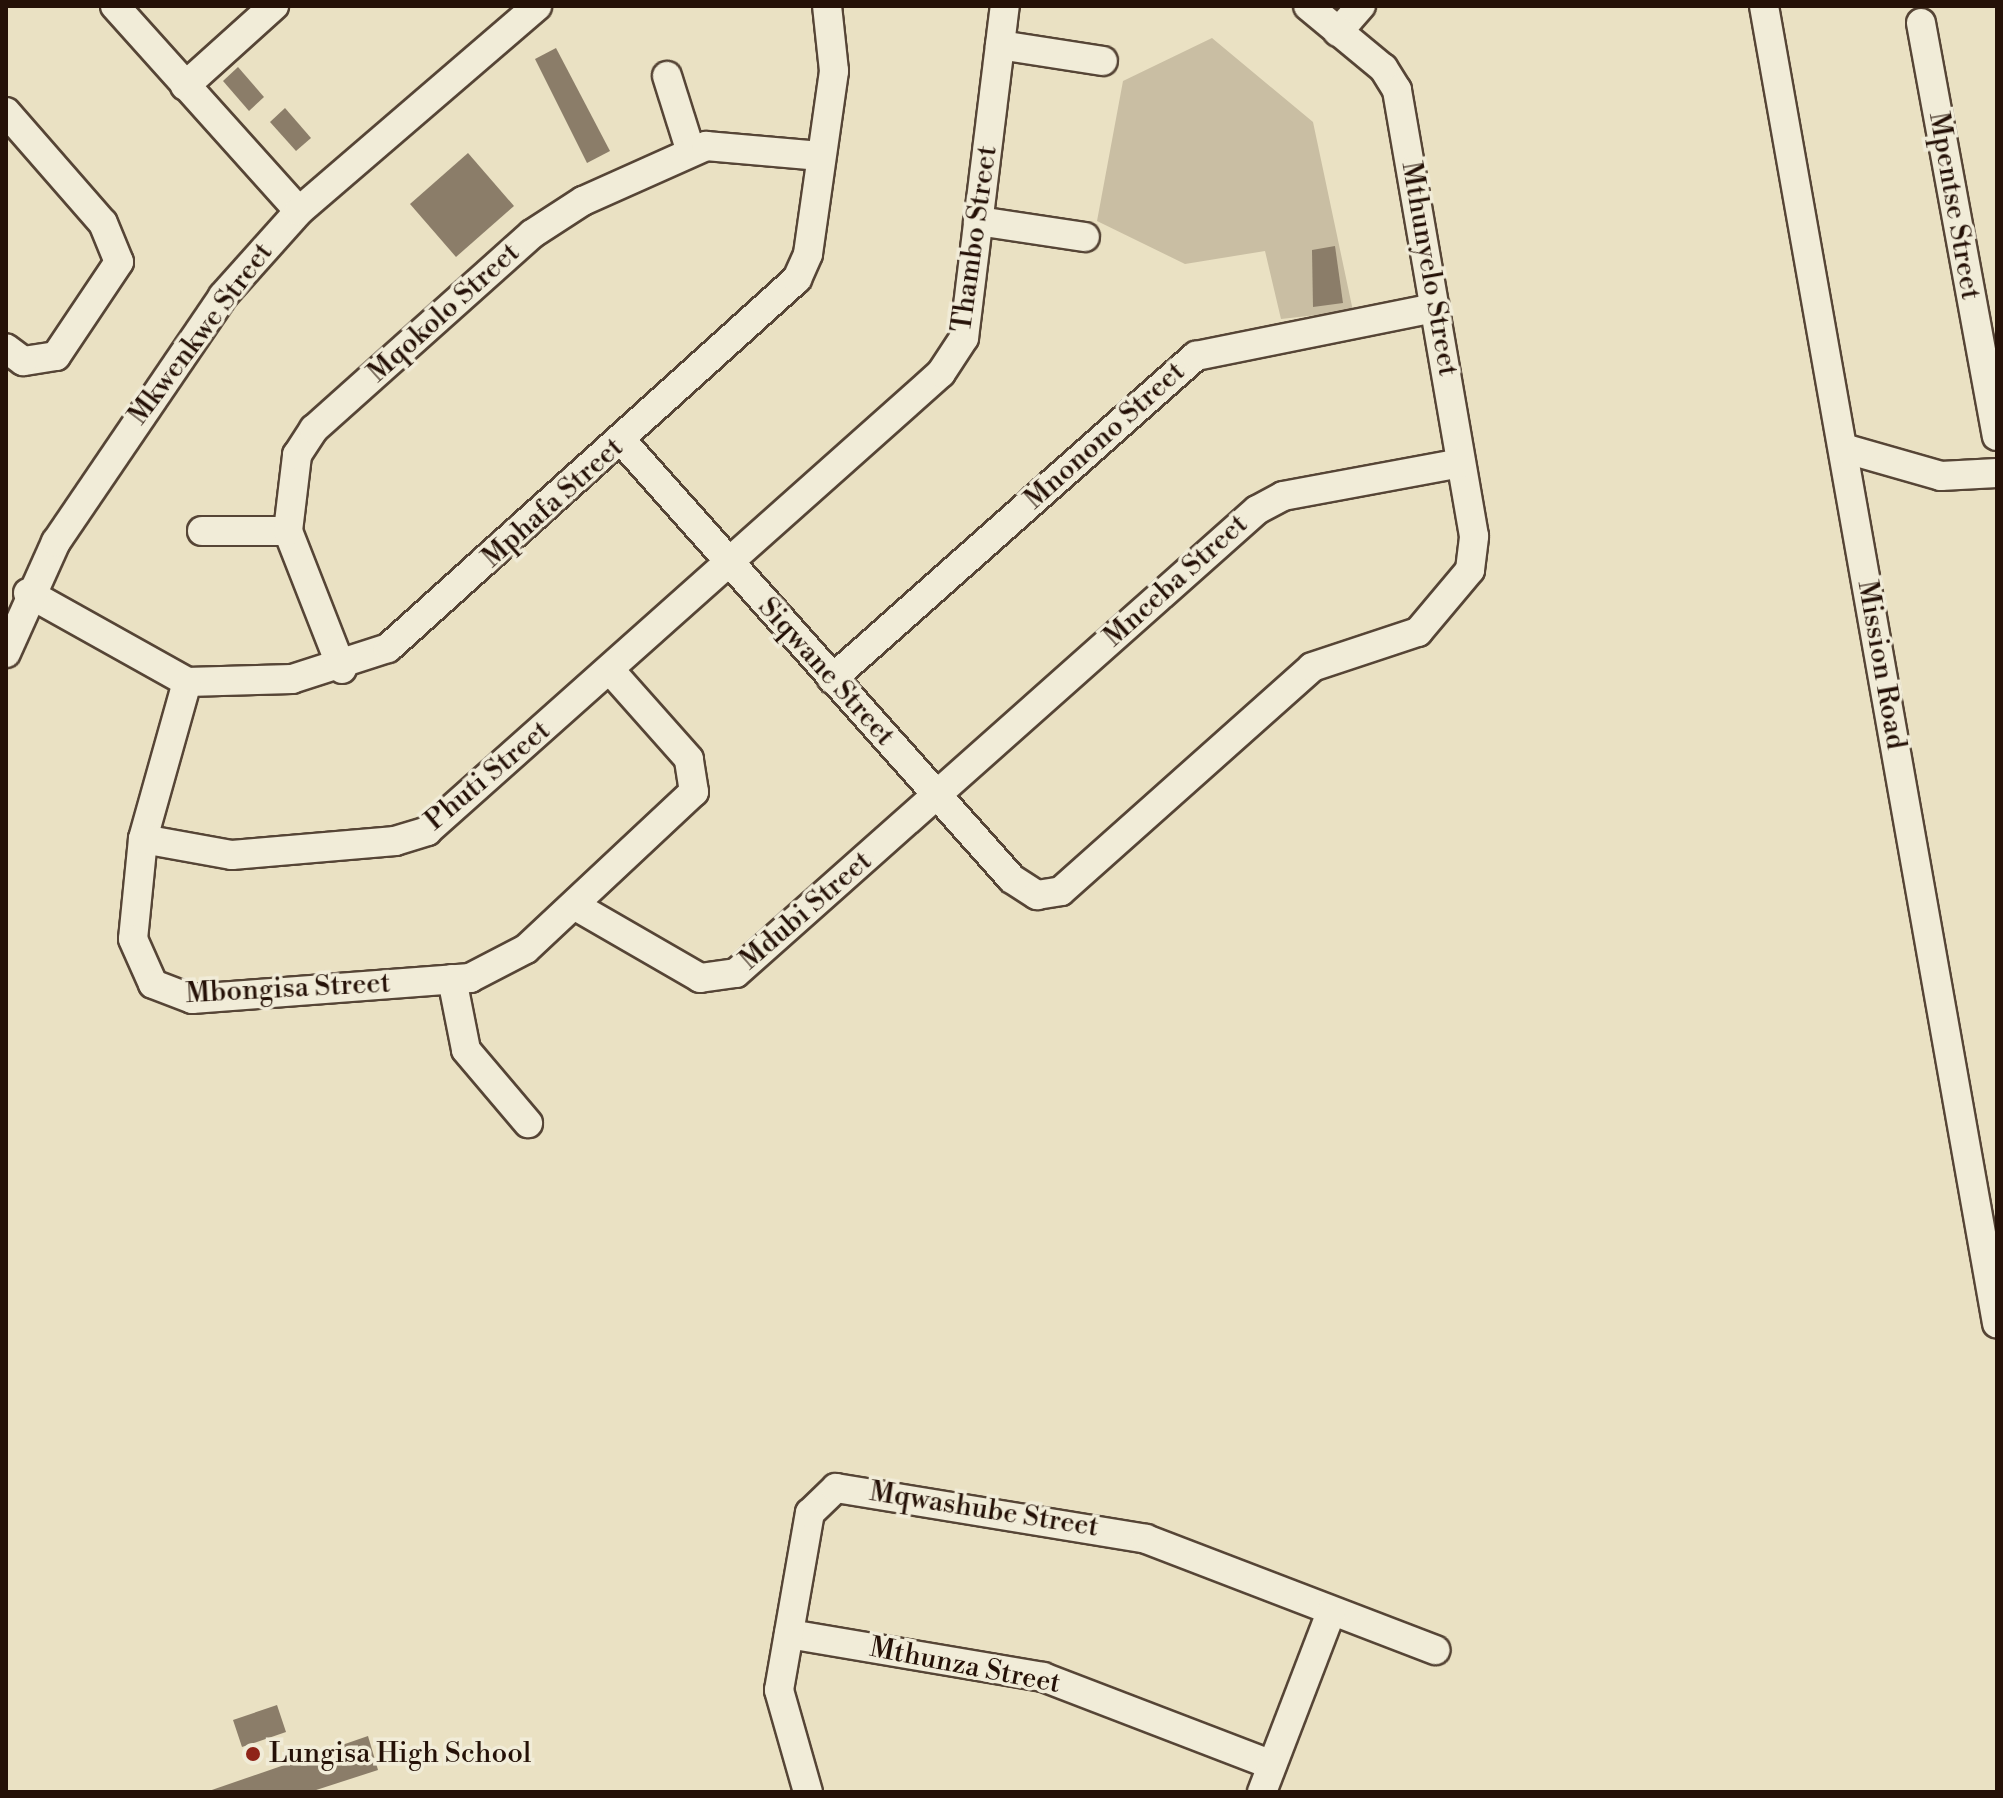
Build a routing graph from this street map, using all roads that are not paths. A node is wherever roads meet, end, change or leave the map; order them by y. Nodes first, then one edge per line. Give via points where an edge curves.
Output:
1 (115, 6) edge
2 (274, 6) edge
3 (537, 6) edge
4 (1005, 6) edge
5 (1308, 6) edge
6 (1361, 6) edge
7 (1764, 6) edge
8 (837, 10) edge
9 (1921, 23) dead end
10 (1338, 32) junction
11 (1000, 45) junction
12 (1103, 61) dead end
13 (667, 76) dead end
14 (185, 86) junction
15 (6, 112) edge
16 (690, 149) junction
17 (821, 156) junction
18 (299, 211) junction
19 (978, 221) junction
20 (1085, 237) dead end
21 (1435, 308) junction
22 (6, 348) edge
23 (1997, 436) edge
24 (622, 441) junction
25 (1843, 448) junction
26 (1461, 463) junction
27 (1997, 473) edge
28 (202, 531) dead end
29 (288, 531) junction
30 (728, 563) junction
31 (28, 593) junction
32 (6, 653) edge
33 (342, 669) junction
34 (610, 670) junction
35 (832, 679) junction
36 (187, 682) junction
37 (937, 794) junction
38 (143, 839) junction
39 (1037, 895) joint
40 (579, 908) junction
41 (452, 979) junction
42 (528, 1123) dead end
43 (1997, 1324) edge
44 (1331, 1612) junction
45 (789, 1634) junction
46 (1435, 1650) dead end
47 (1272, 1765) junction
48 (808, 1792) edge
49 (1262, 1792) edge

1 - 14 street
2 - 14 street
3 - 18 street, Mkwenkwe Street
4 - 11 street, Thambo Street
5 - 10 street, Mthunyelo Street
6 - 10 street
7 - 25 street, Mission Road
8 - 17 street, Mphafa Street
9 - 23 street, Mpentse Street
10 - 21 street, Mthunyelo Street via 1383,68 1397,90
11 - 12 street
11 - 19 street, Thambo Street
13 - 16 street
14 - 18 street
15 - 22 street via 103,223 119,262 56,356 23,361
16 - 17 street, Mqokolo Street via 721,145
16 - 29 street, Mqokolo Street via 547,222 314,429 297,455
17 - 24 street, Mphafa Street via 808,254 797,279
18 - 31 street, Mkwenkwe Street via 176,359
19 - 20 street
19 - 30 street, Thambo Street via 964,338 952,362
21 - 26 street, Mthunyelo Street
21 - 35 street, Mnonono Street via 1196,356
24 - 30 street, Siqwane Street
24 - 33 street, Mphafa Street via 408,633
25 - 27 street via 1941,476
25 - 43 street, Mission Road
26 - 37 street, Mnceba Street via 1272,500
26 - 39 street, Mthunyelo Street via 1474,536 1470,570 1418,632 1323,660 1070,885
28 - 29 street
29 - 33 street, Mqokolo Street
30 - 34 street, Phuti Street
30 - 35 street, Siqwane Street
31 - 32 street, Mkwenkwe Street
31 - 36 street, Mphafa Street
33 - 36 street, Mphafa Street via 262,684
34 - 38 street, Phuti Street via 458,807 411,837 232,855
34 - 40 street, Mbongisa Street via 689,759 694,792
35 - 37 street, Siqwane Street
36 - 38 street, Mbongisa Street
37 - 39 street, Siqwane Street via 1012,879
37 - 40 street, Mdubi Street via 725,978 689,973
38 - 41 street, Mbongisa Street via 133,939 144,973 163,992 192,999
40 - 41 street, Mbongisa Street via 506,964
41 - 42 street via 466,1050
44 - 45 street, Mqwashube Street via 1125,1533 836,1488 810,1513
44 - 46 street, Mqwashube Street
44 - 47 street
45 - 47 street, Mthunza Street via 1043,1677
45 - 48 street, Mqwashube Street via 781,1710
47 - 49 street

